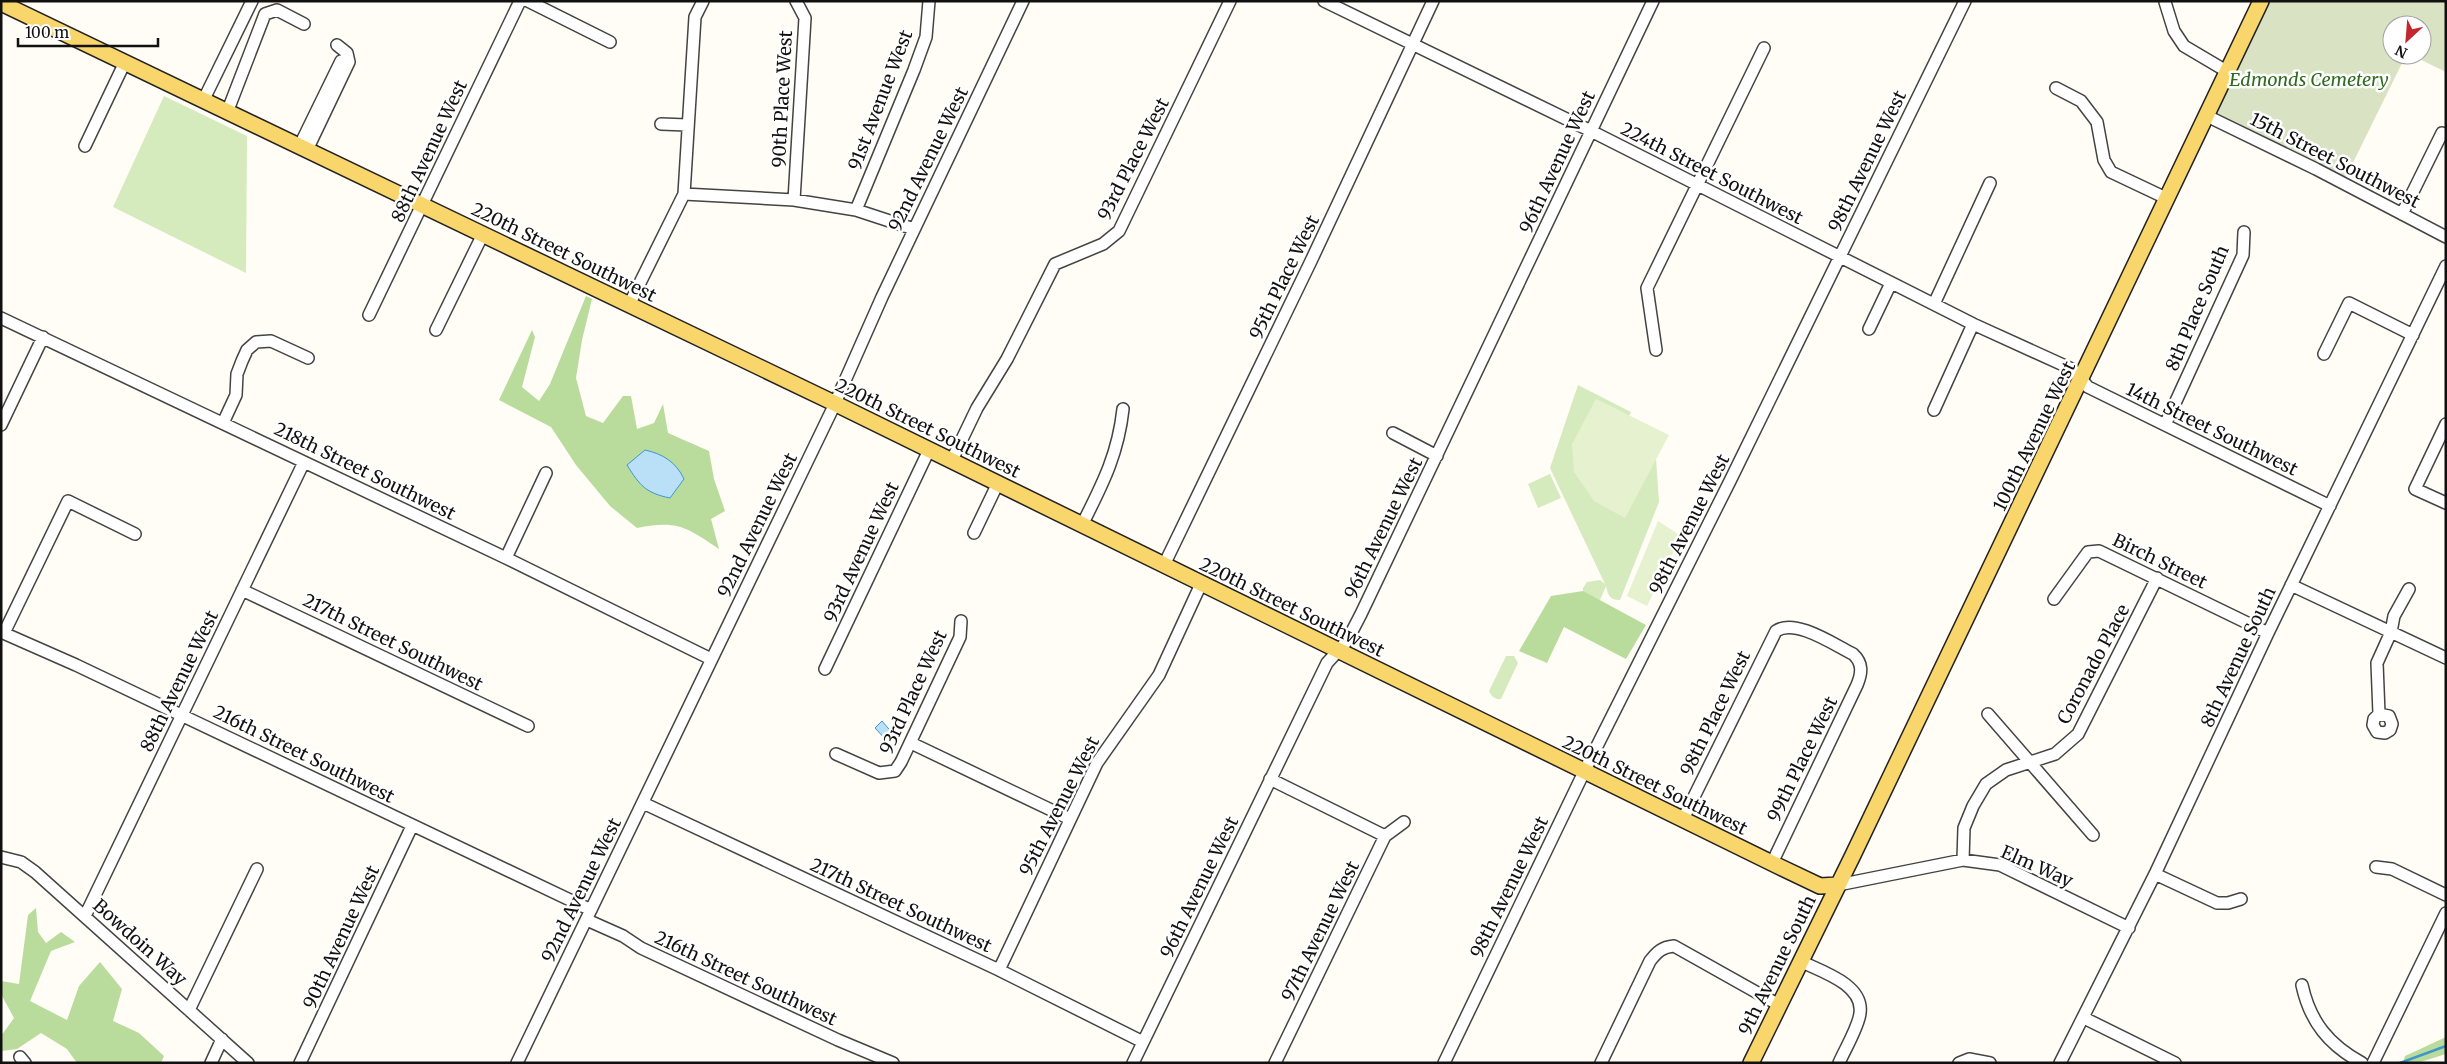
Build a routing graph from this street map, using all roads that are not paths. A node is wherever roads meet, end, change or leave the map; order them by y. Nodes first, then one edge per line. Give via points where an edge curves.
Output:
1 (252, 1) edge
2 (520, 1) edge
3 (528, 1) edge
4 (703, 1) edge
5 (796, 1) edge
6 (928, 1) edge
7 (1024, 1) edge
8 (1230, 1) edge
9 (1324, 1) edge
10 (1433, 1) edge
11 (1653, 1) edge
12 (1965, 1) edge
13 (2261, 1) edge
14 (2165, 2) edge
15 (1, 3) edge
16 (304, 24) dead end
17 (610, 42) dead end
18 (1413, 43) junction
19 (338, 45) dead end
20 (1764, 48) dead end
21 (341, 60) dead end
22 (125, 62) junction
23 (2228, 72) junction
24 (2056, 88) dead end
25 (204, 99) junction
26 (228, 110) junction
27 (2207, 116) junction
28 (661, 124) dead end
29 (687, 125) junction
30 (1591, 131) junction
31 (2442, 133) dead end
32 (85, 146) dead end
33 (304, 147) junction
34 (1990, 183) dead end
35 (1697, 185) junction
36 (684, 194) junction
37 (2168, 199) junction
38 (794, 200) junction
39 (423, 204) junction
40 (856, 210) junction
41 (2402, 214) junction
42 (914, 229) junction
43 (2244, 232) dead end
44 (483, 234) junction
45 (2446, 237) edge
46 (1840, 257) junction
47 (2446, 266) edge
48 (1892, 283) junction
49 (1934, 304) junction
50 (629, 305) junction
51 (369, 316) dead end
52 (1, 318) edge
53 (1973, 324) junction
54 (1869, 329) dead end
55 (436, 330) dead end
56 (2413, 335) junction
57 (43, 337) junction
58 (1656, 350) dead end
59 (2324, 354) dead end
60 (308, 358) dead end
61 (2081, 379) junction
62 (834, 403) junction
63 (1123, 410) dead end
64 (1934, 410) dead end
65 (223, 423) junction
66 (2446, 424) edge
67 (1, 425) edge
68 (2165, 425) junction
69 (1393, 432) dead end
70 (929, 450) junction
71 (1437, 456) junction
72 (952, 460) junction
73 (304, 462) junction
74 (546, 473) dead end
75 (998, 483) junction
76 (2446, 503) edge
77 (2330, 506) junction
78 (1082, 525) junction
79 (974, 533) dead end
80 (135, 534) dead end
81 (506, 558) junction
82 (1164, 565) junction
83 (2157, 578) junction
84 (1201, 584) junction
85 (2291, 585) junction
86 (2409, 589) dead end
87 (242, 590) junction
88 (2054, 598) dead end
89 (961, 621) dead end
90 (3, 632) edge
91 (2391, 632) junction
92 (2268, 633) junction
93 (1338, 651) junction
94 (2446, 658) edge
95 (712, 659) junction
96 (825, 668) dead end
97 (1861, 668) joint
98 (1988, 714) dead end
99 (2379, 714) dead end
100 (182, 716) junction
101 (528, 726) dead end
102 (911, 743) junction
103 (836, 754) dead end
104 (2029, 763) junction
105 (1584, 772) junction
106 (1270, 779) junction
107 (643, 803) junction
108 (1070, 819) junction
109 (1683, 820) junction
110 (1404, 822) dead end
111 (412, 826) junction
112 (2093, 835) dead end
113 (1385, 836) junction
114 (1, 857) edge
115 (1963, 860) junction
116 (1772, 863) junction
117 (2376, 867) dead end
118 (256, 869) dead end
119 (2155, 874) junction
120 (1838, 885) junction
121 (2446, 895) edge
122 (2241, 899) dead end
123 (2446, 913) edge
124 (589, 915) junction
125 (85, 916) junction
126 (2129, 928) junction
127 (1800, 961) junction
128 (999, 970) junction
129 (2302, 986) dead end
130 (1779, 1005) junction
131 (189, 1010) junction
132 (2084, 1018) junction
133 (222, 1039) junction
134 (1143, 1042) junction
135 (211, 1063) edge
136 (248, 1063) edge
137 (300, 1063) edge
138 (517, 1063) edge
139 (893, 1063) edge
140 (1133, 1063) edge
141 (1276, 1063) edge
142 (1444, 1063) edge
143 (1601, 1063) edge
144 (1751, 1063) edge
145 (1839, 1063) edge
146 (1959, 1063) edge
147 (1990, 1063) edge
148 (2060, 1063) edge
149 (2175, 1063) edge
150 (2362, 1063) edge
151 (2373, 1063) edge

1 - 25 street
2 - 39 street, 88th Avenue West
3 - 17 street
4 - 29 street via 696,18
5 - 38 street, 90th Place West via 805,18
6 - 40 street, 91st Avenue West via 926,37
7 - 42 street, 92nd Avenue West
8 - 72 street, 93rd Place West via 1119,230 1103,244 1055,264 1008,360 977,408
9 - 18 street, 224th Street Southwest
10 - 18 street, 95th Place West
11 - 30 street, 96th Avenue West
12 - 46 street, 98th Avenue West
13 - 23 main road, 100th Avenue West
14 - 23 street via 2174,31 2184,46
15 - 22 main road, 220th Street Southwest
16 - 26 street via 276,10 265,14
18 - 30 street, 224th Street Southwest
18 - 82 street, 95th Place West
19 - 33 street via 347,53 349,62
20 - 35 street
21 - 33 street
22 - 25 main road, 220th Street Southwest
22 - 32 street
23 - 27 main road, 100th Avenue West
24 - 37 street via 2081,101 2097,122 2104,160 2111,172
25 - 26 main road, 220th Street Southwest
26 - 33 main road, 220th Street Southwest
27 - 37 main road, 100th Avenue West
27 - 41 street, 15th Street Southwest
28 - 29 street
29 - 36 street
30 - 35 street, 224th Street Southwest
30 - 71 street, 96th Avenue West
31 - 41 street
33 - 39 main road, 220th Street Southwest
34 - 49 street
35 - 46 street, 224th Street Southwest
35 - 58 street via 1647,288
36 - 38 street
36 - 50 street
37 - 61 main road, 100th Avenue West
38 - 40 street
39 - 44 main road, 220th Street Southwest
39 - 51 street, 88th Avenue West
40 - 42 street
41 - 45 street, 15th Street Southwest
42 - 62 street, 92nd Avenue West
43 - 68 street, 8th Place South via 2243,255
44 - 50 main road, 220th Street Southwest
44 - 55 street
46 - 48 street, 224th Street Southwest
46 - 105 street, 98th Avenue West
47 - 56 street, 8th Avenue South
48 - 49 street, 224th Street Southwest
48 - 54 street
49 - 53 street, 224th Street Southwest
50 - 62 main road, 220th Street Southwest
52 - 57 street, 218th Street Southwest
53 - 61 street, 224th Street Southwest via 2072,369
53 - 64 street
56 - 59 street via 2349,303
56 - 77 street, 8th Avenue South
57 - 65 street, 218th Street Southwest
57 - 67 street
60 - 65 street via 271,341 256,342 242,361 237,374 236,396
61 - 68 street, 14th Street Southwest via 2088,387
61 - 120 main road, 100th Avenue West
62 - 70 main road, 220th Street Southwest
62 - 95 street, 92nd Avenue West
63 - 78 street via 1113,461
65 - 73 street, 218th Street Southwest
66 - 76 street via 2416,489
68 - 77 street, 14th Street Southwest
69 - 71 street
70 - 72 main road, 220th Street Southwest
70 - 96 street, 93rd Avenue West
71 - 93 street, 96th Avenue West via 1349,638
72 - 75 main road, 220th Street Southwest
73 - 81 street, 218th Street Southwest
73 - 87 street, 88th Avenue West
74 - 81 street
75 - 78 main road, 220th Street Southwest
75 - 79 street
77 - 85 street, 8th Avenue South
78 - 82 main road, 220th Street Southwest
80 - 90 street via 68,501
81 - 95 street, 218th Street Southwest
82 - 84 main road, 220th Street Southwest
83 - 88 street, Birch Street via 2099,551 2088,552
83 - 92 street, Birch Street
83 - 104 street, Coronado Place via 2078,734 2055,754
84 - 93 main road, 220th Street Southwest
84 - 108 street, 95th Avenue West via 1159,675 1105,750
85 - 91 street
85 - 92 street, 8th Avenue South
86 - 91 street via 2394,616
87 - 100 street, 88th Avenue West
87 - 101 street, 217th Street Southwest
89 - 102 street, 93rd Place West via 960,637
90 - 100 street, 216th Street Southwest
91 - 94 street
91 - 99 street via 2377,663
92 - 119 street, 8th Avenue South
93 - 105 main road, 220th Street Southwest
93 - 106 street, 96th Avenue West via 1327,663
95 - 107 street, 92nd Avenue West
97 - 109 street, 98th Place West via 1859,659 1853,654 1805,630 1784,625 1776,630
97 - 116 street, 99th Place West via 1857,685
98 - 104 street
100 - 111 street, 216th Street Southwest
100 - 125 street, 88th Avenue West
102 - 103 street, 93rd Place West via 901,762 888,774
102 - 108 street
104 - 112 street
104 - 115 street, Coronado Place via 2006,770 1986,784 1964,828
105 - 109 main road, 220th Street Southwest
105 - 142 street, 98th Avenue West
106 - 113 street
106 - 134 street, 96th Avenue West
107 - 124 street, 92nd Avenue West
107 - 128 street, 217th Street Southwest
108 - 128 street, 95th Avenue West
109 - 116 main road, 220th Street Southwest
110 - 113 street, 97th Avenue West
111 - 124 street, 216th Street Southwest
111 - 137 street, 90th Avenue West
113 - 141 street, 97th Avenue West
114 - 125 street, Bowdoin Way via 27,865
115 - 120 street, Elm Way
115 - 126 street, Elm Way via 2000,865
116 - 120 main road, 220th Street Southwest via 1820,886
117 - 121 street via 2392,869
118 - 131 street
119 - 122 street via 2216,903
119 - 126 street, 8th Avenue South
120 - 127 main road, 9th Avenue South
123 - 151 street
124 - 138 street, 92nd Avenue West
124 - 139 street, 216th Street Southwest via 721,986
125 - 131 street, Bowdoin Way
126 - 132 street, 8th Avenue South
127 - 130 main road, 9th Avenue South
127 - 145 street via 1847,985 1860,999 1860,1014
128 - 134 street, 217th Street Southwest
129 - 150 street via 2317,1026 2328,1040
130 - 143 street via 1674,946 1666,947 1658,951 1650,962
130 - 144 main road, 9th Avenue South
131 - 133 street, Bowdoin Way
132 - 148 street, 8th Avenue South
132 - 149 street
133 - 135 street
133 - 136 street, Bowdoin Way
134 - 140 street, 96th Avenue West
146 - 147 street via 1969,1060

